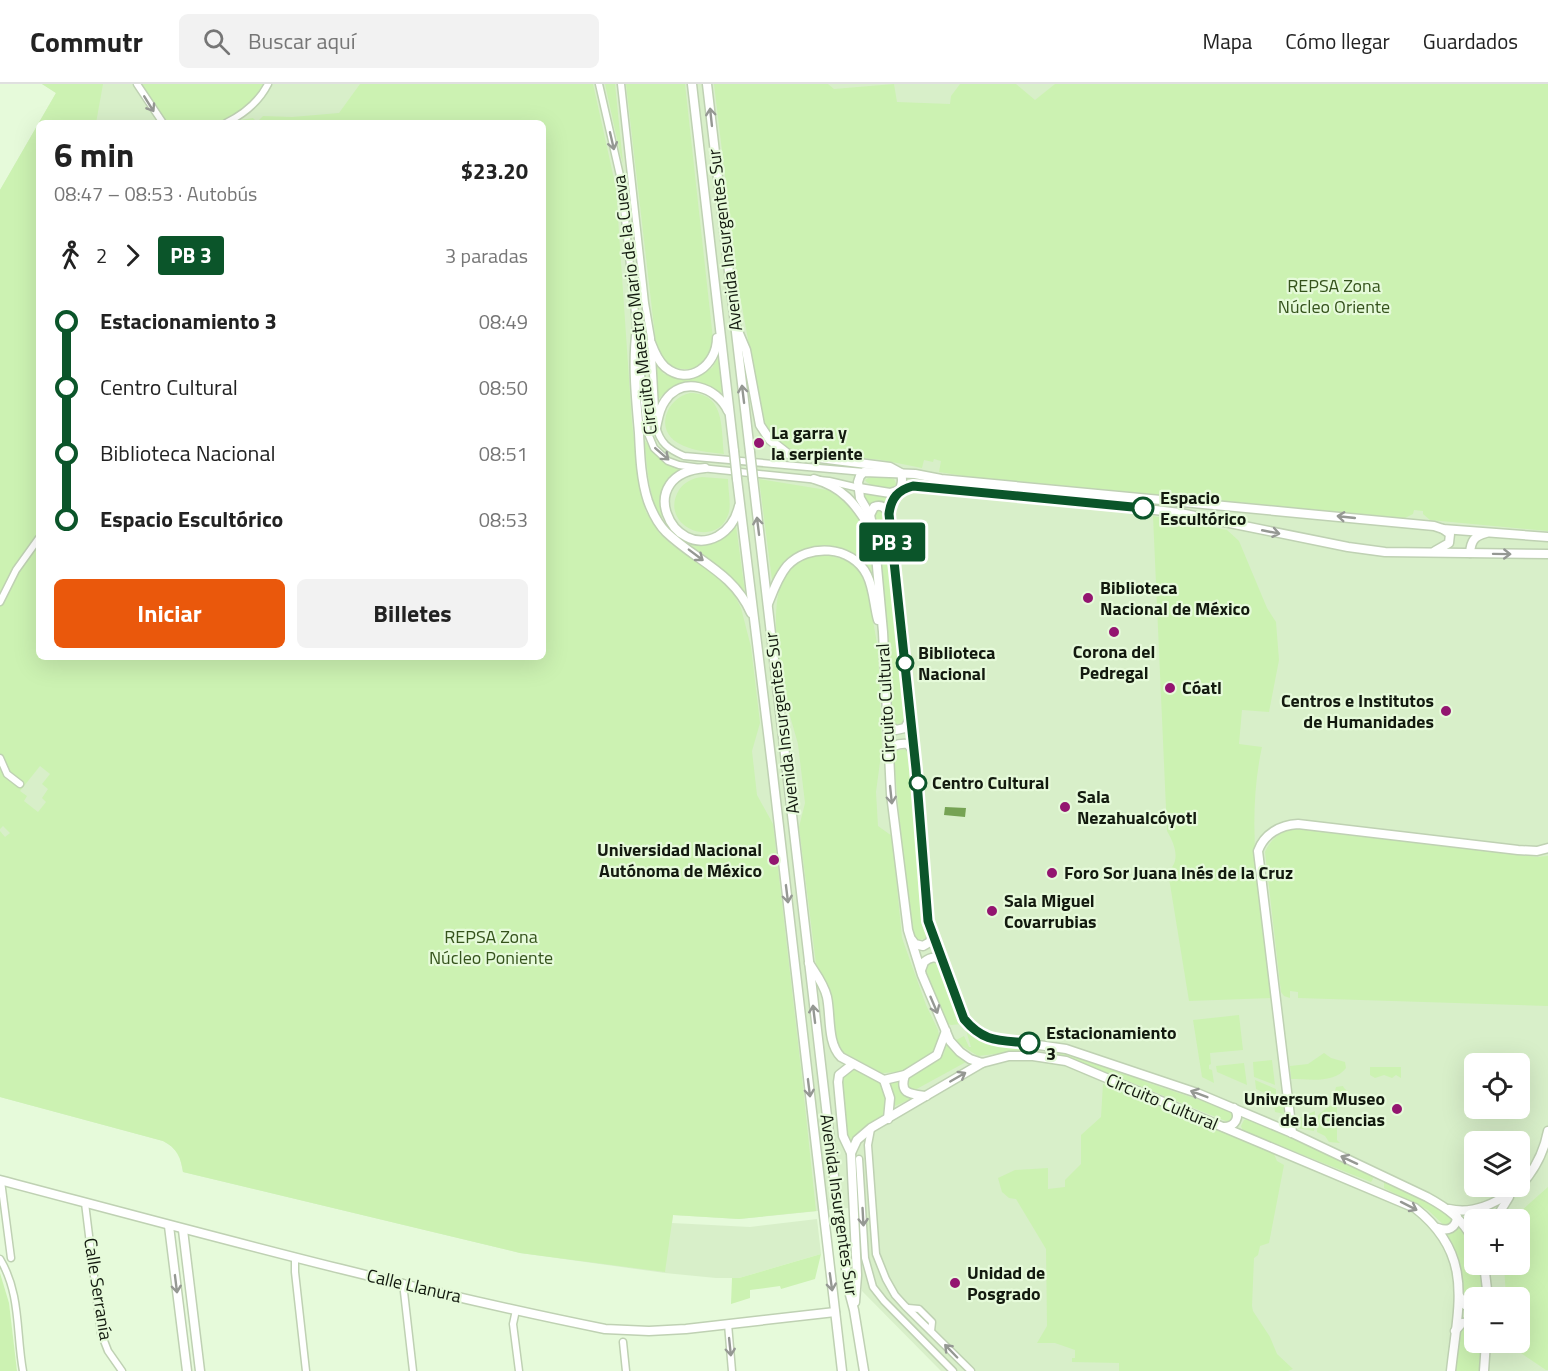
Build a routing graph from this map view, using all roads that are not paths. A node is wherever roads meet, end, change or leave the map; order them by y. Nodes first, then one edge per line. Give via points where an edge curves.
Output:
1 (137, 84) edge
2 (268, 84) edge
3 (599, 84) edge
4 (621, 84) edge
5 (692, 84) edge
6 (707, 84) edge
7 (161, 120) edge
8 (232, 120) edge
9 (718, 311) junction
10 (735, 324) junction
11 (637, 328) junction
12 (651, 343) junction
13 (730, 420) junction
14 (656, 428) junction
15 (705, 468) junction
16 (864, 472) junction
17 (901, 473) junction
18 (814, 479) junction
19 (859, 488) junction
20 (901, 489) junction
21 (739, 503) junction
22 (1238, 506) junction
23 (889, 514) junction
24 (870, 515) junction
25 (1220, 522) junction
26 (1443, 529) junction
27 (1490, 532) junction
28 (874, 534) junction
29 (1548, 537) edge
30 (36, 541) edge
31 (1432, 553) junction
32 (1470, 553) junction
33 (1548, 554) edge
34 (0, 602) edge
35 (768, 604) junction
36 (756, 630) junction
37 (883, 632) junction
38 (886, 719) junction
39 (910, 719) junction
40 (887, 752) junction
41 (915, 755) junction
42 (0, 758) edge
43 (20, 784) dead end
44 (1548, 848) edge
45 (932, 934) junction
46 (910, 938) junction
47 (942, 960) junction
48 (808, 961) junction
49 (922, 975) junction
50 (946, 1031) junction
51 (982, 1063) junction
52 (853, 1064) junction
53 (905, 1075) junction
54 (884, 1080) junction
55 (926, 1096) junction
56 (1233, 1108) junction
57 (1251, 1116) junction
58 (888, 1119) junction
59 (1221, 1126) junction
60 (871, 1128) junction
61 (1548, 1131) edge
62 (1292, 1134) junction
63 (1242, 1135) junction
64 (851, 1153) junction
65 (859, 1159) junction
66 (869, 1163) junction
67 (1371, 1171) junction
68 (1530, 1174) edge
69 (1389, 1179) junction
70 (1, 1180) edge
71 (1364, 1186) junction
72 (1383, 1193) junction
73 (1500, 1197) edge
74 (1511, 1197) edge
75 (85, 1203) junction
76 (1449, 1209) junction
77 (1501, 1209) edge
78 (1456, 1216) junction
79 (169, 1226) junction
80 (1464, 1227) edge
81 (1438, 1228) junction
82 (183, 1230) junction
83 (186, 1255) junction
84 (173, 1256) junction
85 (295, 1257) junction
86 (11, 1258) dead end
87 (0, 1259) edge
88 (403, 1283) junction
89 (1460, 1297) junction
90 (902, 1302) junction
91 (1464, 1303) edge
92 (891, 1307) junction
93 (907, 1308) junction
94 (516, 1310) junction
95 (854, 1310) junction
96 (835, 1312) junction
97 (916, 1317) junction
98 (1464, 1323) edge
99 (728, 1324) junction
100 (909, 1326) junction
101 (931, 1331) junction
102 (1455, 1331) junction
103 (196, 1337) junction
104 (183, 1338) junction
105 (623, 1342) dead end
106 (1485, 1353) edge
107 (23, 1371) edge
108 (122, 1371) edge
109 (187, 1371) edge
110 (200, 1371) edge
111 (306, 1371) edge
112 (414, 1371) edge
113 (519, 1371) edge
114 (626, 1371) edge
115 (732, 1371) edge
116 (843, 1371) edge
117 (862, 1371) edge
118 (953, 1371) edge
119 (971, 1371) edge
120 (1451, 1371) edge
121 (1484, 1371) edge

1 -> 7 street
2 - 8 street via 256,102
3 -> 11 street, Circuito Maestro Mario de la Cueva via 621,180
4 - 12 street, Circuito Maestro Mario de la Cueva
5 - 9 street, Avenida Insurgentes Sur
10 -> 6 street, Avenida Insurgentes Sur
9 - 12 street via 717,350 702,370 687,374 668,369
9 - 13 street, Avenida Insurgentes Sur
10 - 17 street via 746,350 760,424 775,446 794,456 886,466
35 -> 10 street, Avenida Insurgentes Sur, bridge
11 -> 15 street, Circuito Maestro Mario de la Cueva via 650,440 668,461
11 -> 36 street via 634,370 640,450 650,506 668,534 736,588 750,610
12 - 14 street, Circuito Maestro Mario de la Cueva
13 - 14 street via 716,393 691,387 678,389 665,400
13 - 21 street, Avenida Insurgentes Sur, bridge
14 - 16 street, Circuito Maestro Mario de la Cueva via 669,450 684,456
15 - 18 street, Circuito Maestro Mario de la Cueva
15 - 21 street via 682,473 669,485 665,506 674,527 689,537 713,538 733,523
16 - 17 street, Circuito Maestro Mario de la Cueva
16 - 19 street
17 - 20 street
17 - 22 street, Circuito Maestro Mario de la Cueva
18 - 19 street, Circuito Maestro Mario de la Cueva
18 - 28 street via 848,496
19 - 20 street, Circuito Maestro Mario de la Cueva via 890,493
19 - 24 street, Circuito Cultural
20 - 23 street via 892,500
20 - 25 street, Circuito Maestro Mario de la Cueva via 913,486 1143,508
21 - 36 street, Avenida Insurgentes Sur
22 - 25 street via 1225,512
26 -> 22 street, Circuito Maestro Mario de la Cueva
23 - 24 street via 879,505 870,510
23 - 39 street, Circuito Cultural
24 - 28 street, Circuito Cultural
25 -> 31 street, Circuito Maestro Mario de la Cueva via 1348,547
26 - 27 street, Circuito Maestro Mario de la Cueva
26 - 31 street via 1450,534 1449,543
27 - 29 street, Circuito Maestro Mario de la Cueva
27 - 32 street via 1472,541
28 - 37 street, Circuito Cultural
30 - 34 street
31 - 32 street, Circuito Maestro Mario de la Cueva
32 -> 33 street, Circuito Maestro Mario de la Cueva
35 - 37 street via 780,576 792,562 813,551 836,552 854,560 867,576
35 - 48 street, Avenida Insurgentes Sur
36 -> 96 street, Avenida Insurgentes Sur
37 - 38 street, Circuito Cultural
38 - 39 street via 896,730 905,728
38 - 40 street, Circuito Cultural
39 - 41 street, Circuito Cultural
40 - 41 street via 908,744
40 -> 46 street, Circuito Cultural
41 - 45 street, Circuito Cultural
42 - 43 street via 7,774
44 - 62 street via 1518,850 1298,824 1280,828 1265,838 1258,851
45 - 46 street via 930,942 923,946
45 - 47 street, Circuito Cultural
46 - 49 street, Circuito Cultural
47 - 49 street via 929,958 921,968
56 -> 47 street, Circuito Cultural via 1066,1049 990,1038 975,1032 964,1019
48 - 52 street via 823,984 833,1044
95 -> 48 street, Avenida Insurgentes Sur
49 -> 50 street, Circuito Cultural
50 - 51 street, Circuito Cultural via 960,1052
50 - 53 street via 937,1055
55 -> 51 street
51 - 59 street, Circuito Cultural via 1009,1056 1066,1061
52 - 54 street
52 - 64 street via 838,1082 843,1136
53 - 54 street
53 - 55 street via 905,1090
54 - 58 street via 891,1098
55 - 58 street
56 - 57 street, Circuito Cultural
56 - 59 street via 1238,1115 1235,1123 1227,1128
57 - 62 street, Circuito Cultural
57 - 63 street via 1240,1122
58 - 60 street
59 - 63 street, Circuito Cultural
60 - 64 street via 857,1140
60 - 66 street
61 - 68 street
67 -> 62 street, Circuito Cultural
63 - 71 street, Circuito Cultural
64 - 65 street
64 - 95 street via 857,1275
65 - 66 street
65 -> 92 street via 868,1273 873,1287
66 - 90 street via 876,1254 886,1279
67 - 69 street, Circuito Cultural
67 - 71 street via 1374,1180
69 - 72 street via 1381,1184
69 - 76 street, Circuito Cultural
70 - 75 street, Calle Llanura
70 - 86 street
71 - 72 street, Circuito Cultural
72 -> 81 street, Circuito Cultural via 1415,1208
73 - 76 street via 1477,1209
74 - 77 street
75 - 79 street, Calle Llanura
75 - 108 street, Calle Serranía via 101,1334
76 - 78 street, Circuito Cultural
78 - 80 street, Circuito Cultural
78 - 81 street via 1451,1229
79 - 82 street, Calle Llanura
79 - 84 street
81 - 89 street, Circuito Cultural via 1455,1259
82 - 83 street
82 - 85 street, Calle Llanura
83 - 84 street
83 - 103 street
84 -> 104 street
85 - 88 street, Calle Llanura
85 - 111 street
87 - 107 street via 16,1301
88 - 94 street, Calle Llanura
88 - 112 street
89 - 91 street
89 - 102 street, Circuito Cultural
90 - 92 street via 899,1310
90 - 93 street
92 - 100 street
93 - 97 street
93 - 101 street via 919,1309 932,1322
94 - 99 street, Calle Llanura via 612,1330
94 - 113 street via 513,1324
95 - 117 street, Avenida Insurgentes Sur
96 - 99 street, Calle Llanura
96 - 116 street, Avenida Insurgentes Sur
97 - 100 street via 909,1319
97 - 101 street
98 - 102 street
99 -> 115 street
100 - 118 street
119 -> 101 street
102 - 120 street, Circuito Cultural
103 - 104 street
103 - 110 street
104 - 109 street
105 - 114 street
106 - 121 street

